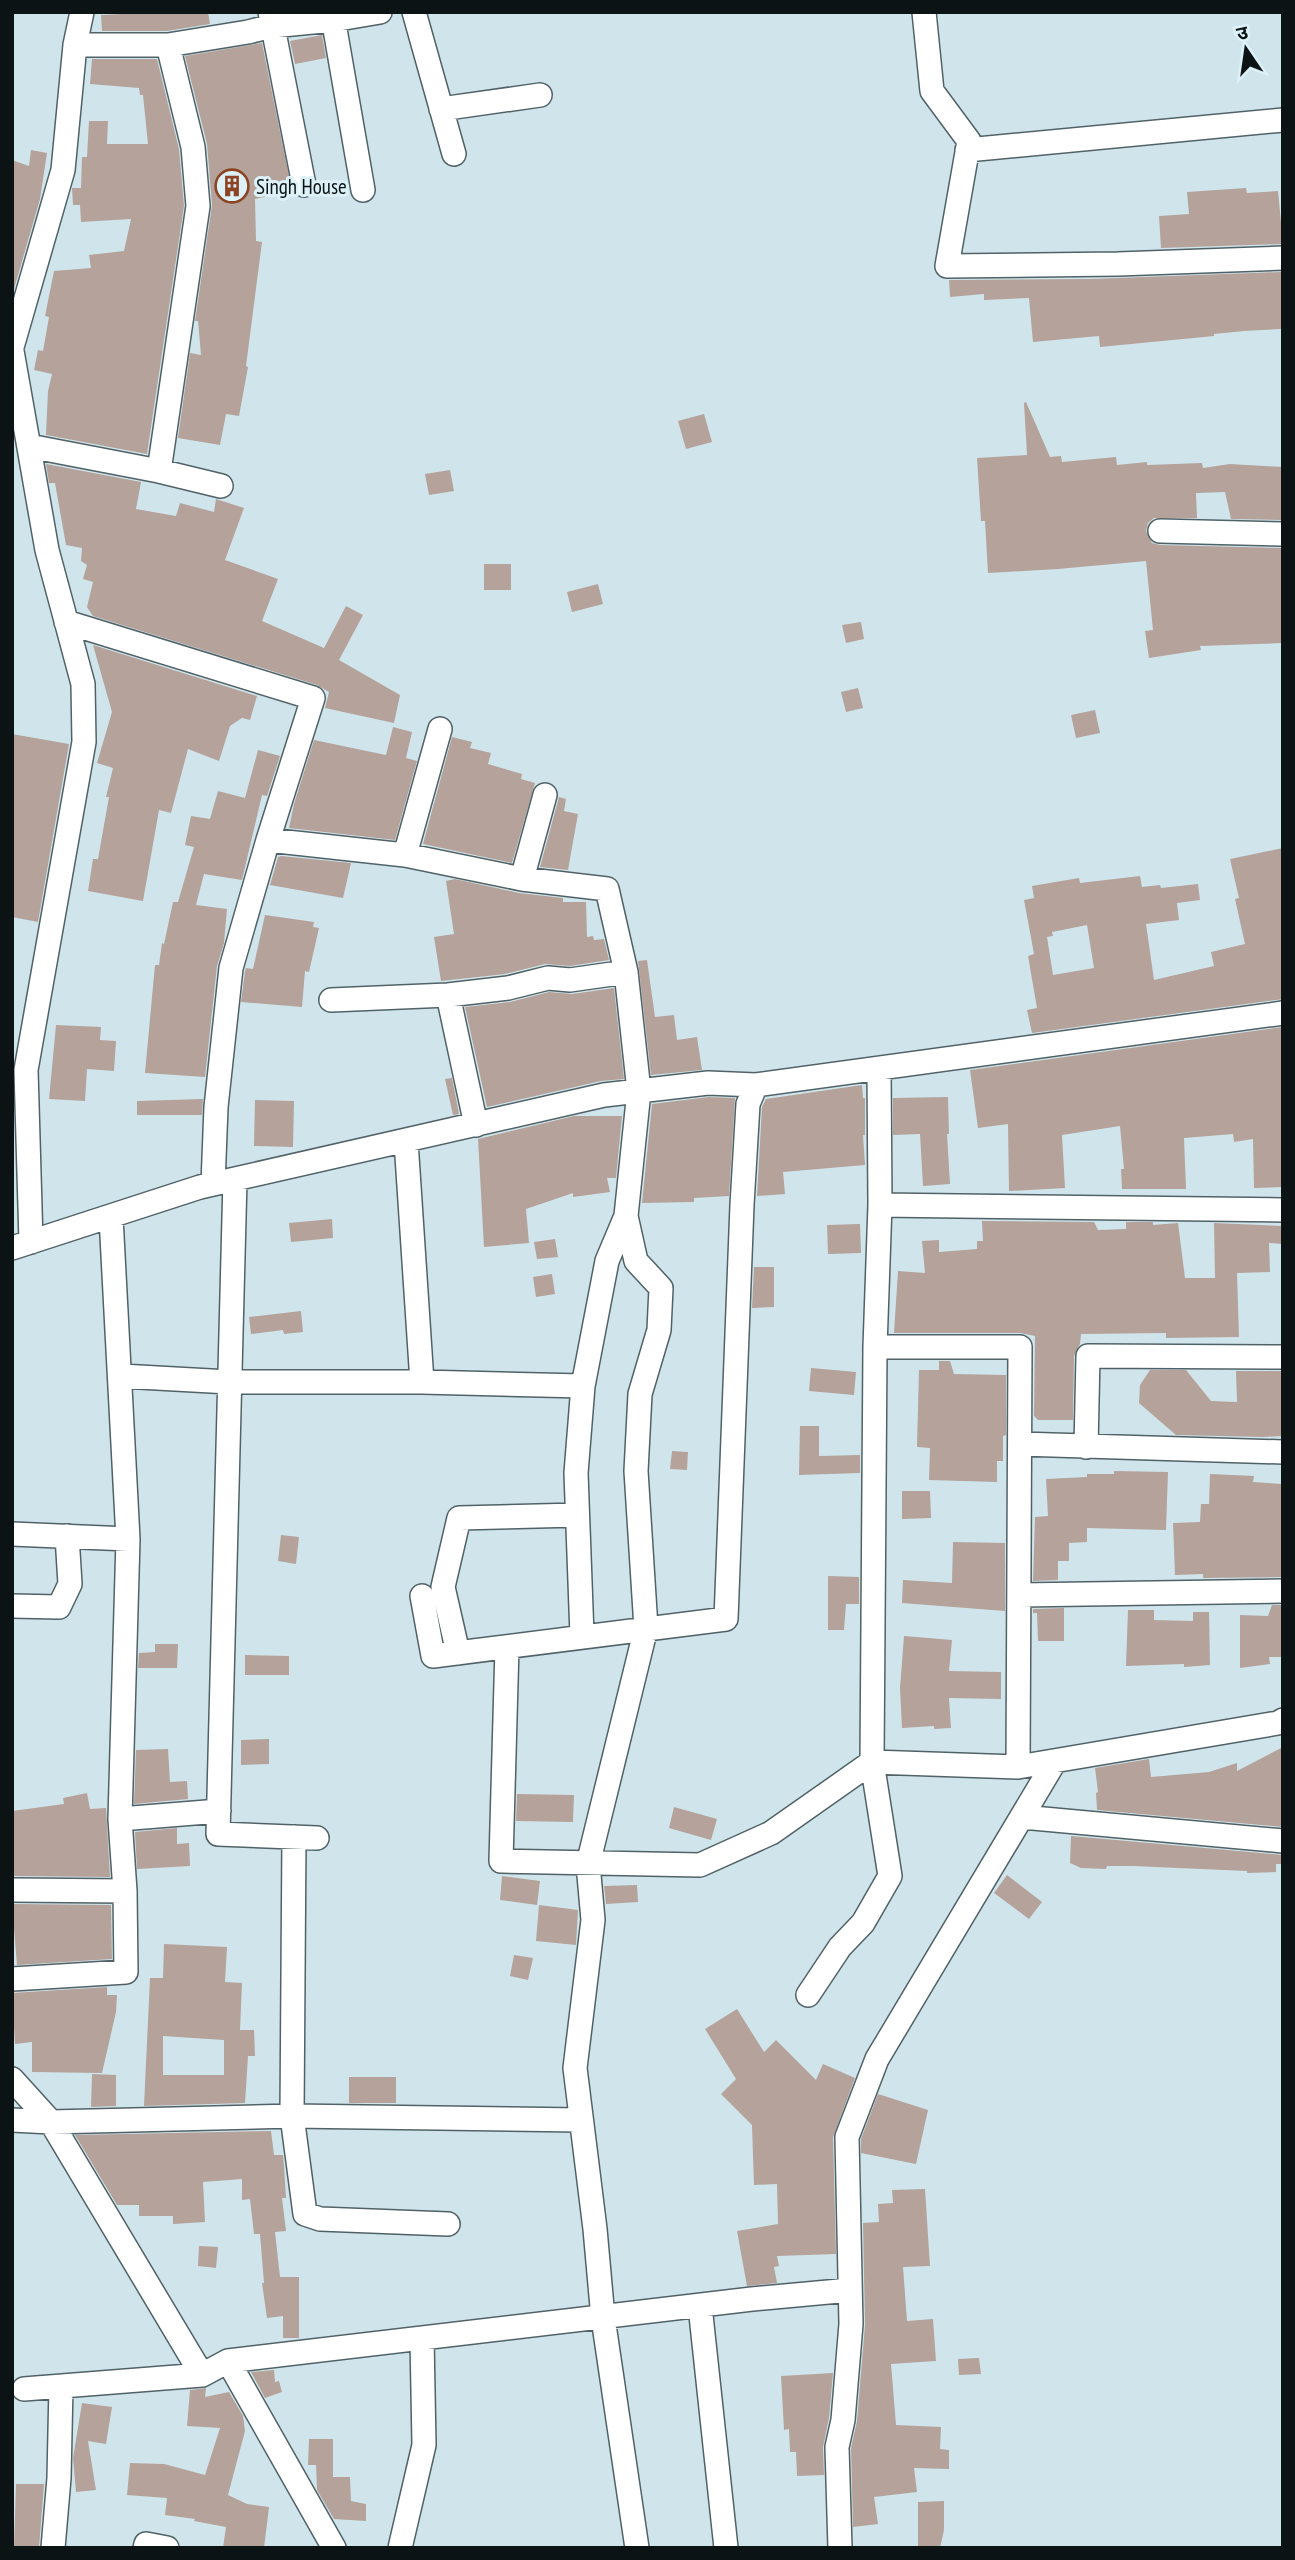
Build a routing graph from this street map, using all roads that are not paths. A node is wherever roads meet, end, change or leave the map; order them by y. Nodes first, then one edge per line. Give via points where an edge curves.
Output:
1 (82, 12) edge
2 (380, 12) edge
3 (414, 12) edge
4 (924, 12) edge
5 (332, 16) edge
6 (271, 19) edge
7 (75, 45) junction
8 (168, 45) junction
9 (540, 95) dead end
10 (441, 109) junction
11 (1283, 120) edge
12 (967, 150) junction
13 (454, 154) dead end
14 (304, 185) dead end
15 (363, 190) dead end
16 (1283, 258) edge
17 (12, 349) edge
18 (29, 446) junction
19 (159, 471) junction
20 (221, 486) dead end
21 (1160, 531) dead end
22 (1283, 534) edge
23 (66, 622) junction
24 (440, 729) dead end
25 (545, 795) dead end
26 (268, 840) junction
27 (405, 855) junction
28 (522, 879) junction
29 (626, 972) junction
30 (448, 995) junction
31 (331, 1000) dead end
32 (1283, 1013) edge
33 (879, 1069) junction
34 (756, 1086) junction
35 (639, 1091) junction
36 (476, 1125) junction
37 (405, 1141) junction
38 (224, 1182) junction
39 (880, 1205) junction
40 (1283, 1210) edge
41 (626, 1216) junction
42 (111, 1217) junction
43 (22, 1245) edge
44 (875, 1347) junction
45 (1283, 1357) edge
46 (121, 1376) junction
47 (229, 1382) junction
48 (422, 1382) junction
49 (583, 1386) junction
50 (1020, 1444) junction
51 (1086, 1447) junction
52 (1283, 1451) edge
53 (577, 1515) junction
54 (12, 1534) edge
55 (66, 1536) junction
56 (128, 1539) junction
57 (1283, 1591) edge
58 (1019, 1595) junction
59 (422, 1596) dead end
60 (12, 1606) edge
61 (646, 1628) junction
62 (582, 1636) junction
63 (507, 1647) junction
64 (458, 1653) junction
65 (1283, 1720) edge
66 (1055, 1761) junction
67 (872, 1762) junction
68 (1018, 1767) junction
69 (219, 1811) junction
70 (1022, 1817) junction
71 (120, 1819) junction
72 (1283, 1841) edge
73 (588, 1864) junction
74 (12, 1890) edge
75 (125, 1891) junction
76 (12, 1979) edge
77 (808, 1996) dead end
78 (12, 2079) edge
79 (292, 2116) junction
80 (12, 2120) edge
81 (581, 2120) junction
82 (51, 2122) junction
83 (448, 2224) dead end
84 (850, 2290) junction
85 (700, 2306) junction
86 (603, 2318) junction
87 (422, 2339) junction
88 (228, 2361) junction
89 (202, 2375) junction
90 (61, 2386) junction
91 (24, 2389) dead end
92 (53, 2548) edge
93 (145, 2548) edge
94 (167, 2548) edge
95 (334, 2548) edge
96 (400, 2548) edge
97 (636, 2548) edge
98 (726, 2548) edge
99 (840, 2548) edge

1 - 7 street
2 - 5 street
3 - 10 street
4 - 12 street via 932,90 969,141
5 - 6 street
5 - 15 street
6 - 8 street via 248,32
6 - 14 street
7 - 8 street
7 - 17 street via 63,170
8 - 19 street via 193,147 198,206
9 - 10 street
10 - 13 street
11 - 12 street
12 - 16 street via 947,266
17 - 18 street
18 - 19 street
18 - 23 street via 47,551
19 - 20 street
21 - 22 street
23 - 26 street via 313,698
23 - 43 street via 83,684 84,742 26,1070
24 - 27 street
25 - 28 street
26 - 27 street
26 - 38 street via 231,968 216,1107
27 - 28 street
28 - 29 street via 607,889
29 - 30 street via 570,980 548,978
29 - 35 street
30 - 31 street
30 - 36 street
32 - 33 street
33 - 34 street
33 - 39 street
34 - 35 street via 708,1083
34 - 61 street via 748,1104 742,1205 726,1619
35 - 36 street
35 - 41 street
36 - 37 street
37 - 38 street
37 - 48 street
38 - 42 street
38 - 47 street
39 - 40 street
39 - 44 street
41 - 49 street via 607,1261
41 - 61 street via 636,1261 661,1288 659,1330 640,1394 636,1471
42 - 43 street
42 - 46 street
44 - 50 street via 1020,1347
44 - 67 street
45 - 51 street via 1088,1356
46 - 47 street
46 - 56 street
47 - 48 street
47 - 69 street
48 - 49 street
49 - 53 street
50 - 51 street
50 - 58 street
51 - 52 street
53 - 62 street
53 - 64 street via 459,1518 443,1587
54 - 55 street
55 - 56 street
55 - 60 street via 71,1584 59,1607
56 - 71 street
57 - 58 street
58 - 68 street
59 - 64 street via 433,1656
61 - 62 street
61 - 73 street
62 - 63 street
63 - 64 street
63 - 73 street via 501,1861
65 - 66 street
66 - 68 street
66 - 70 street
67 - 68 street
67 - 73 street via 771,1833 700,1865
67 - 77 street via 890,1876 863,1923
69 - 71 street
69 - 79 street via 218,1834 306,1837
70 - 72 street
70 - 84 street via 877,2059 847,2137
71 - 75 street
73 - 81 street via 593,1920 575,2068
74 - 75 street
75 - 76 street via 126,1972
78 - 82 street
79 - 81 street
79 - 82 street
79 - 83 street via 305,2214 320,2219
80 - 82 street
81 - 86 street
82 - 89 street
84 - 85 street
84 - 99 street via 843,2420 836,2447
85 - 86 street
85 - 98 street
86 - 87 street
86 - 97 street
87 - 88 street
87 - 96 street via 424,2445
88 - 89 street
88 - 95 street
89 - 90 street
90 - 91 street
90 - 92 street
93 - 94 street via 146,2544

